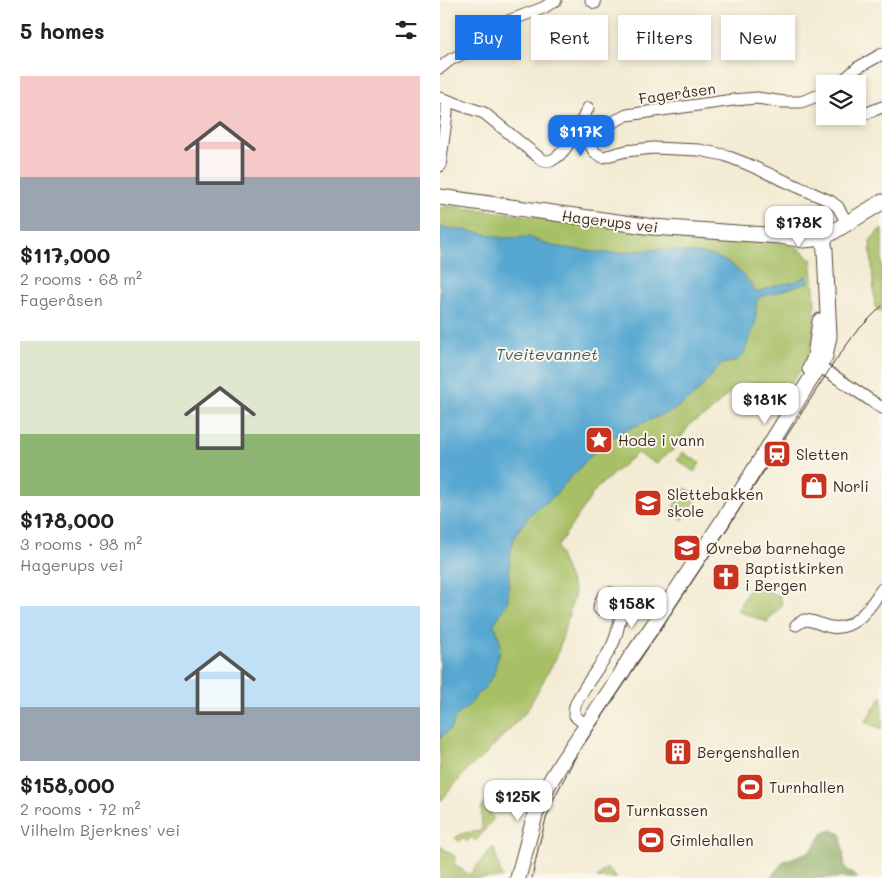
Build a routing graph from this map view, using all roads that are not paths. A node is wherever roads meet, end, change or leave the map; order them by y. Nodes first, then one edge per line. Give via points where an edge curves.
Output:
1 (556, 0) edge
2 (882, 54) edge
3 (440, 68) edge
4 (849, 75) edge
5 (816, 97) edge
6 (444, 99) edge
7 (882, 107) edge
8 (588, 108) dead end
9 (867, 113) dead end
10 (440, 166) edge
11 (882, 194) edge
12 (440, 197) edge
13 (882, 202) edge
14 (846, 220) junction
15 (817, 236) junction
16 (817, 364) junction
17 (882, 408) edge
18 (882, 589) edge
19 (598, 609) dead end
20 (796, 625) dead end
21 (588, 725) junction
22 (518, 878) edge

1 - 3 street via 508,21 472,49
2 - 4 street
5 - 14 street, Fageråsen via 802,102 757,98 638,113 599,130 592,136 591,146 594,153 602,156 653,148 699,150 724,155 830,201
6 - 8 street via 484,113 542,160 550,161 563,151
6 - 10 street via 447,114
7 - 9 street
11 - 14 main road, Hagerups vei
12 - 15 main road, Hagerups vei via 653,227
13 - 14 main road, Hagerups vei
14 - 15 main road, Hagerups vei via 829,225
15 - 16 main road via 829,336 828,349
16 - 17 street
16 - 21 main road via 722,522
18 - 20 street via 866,612 849,624 835,628 804,620
19 - 21 street via 601,600 611,593 622,608 610,651 574,708 577,718
21 - 22 main road via 548,785 535,815

